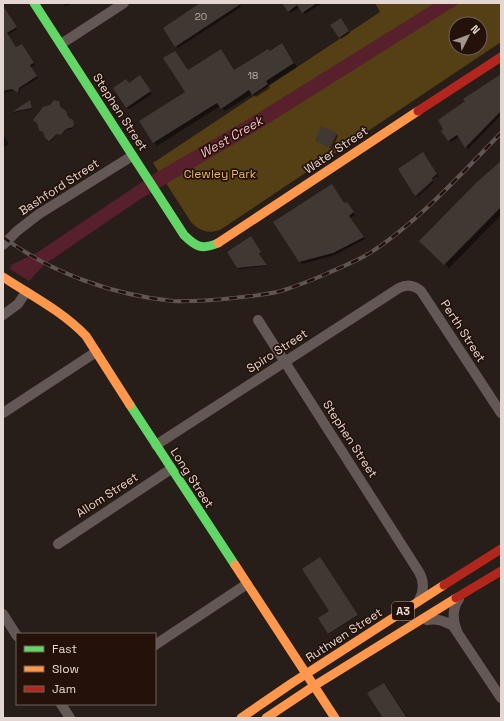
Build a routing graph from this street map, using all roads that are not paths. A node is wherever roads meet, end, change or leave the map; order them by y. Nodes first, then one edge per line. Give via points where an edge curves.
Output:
1 (34, 3) edge
2 (124, 3) edge
3 (61, 44) junction
4 (501, 57) edge
5 (132, 156) junction
6 (184, 236) joint
7 (3, 245) edge
8 (3, 277) edge
9 (414, 286) joint
10 (26, 292) junction
11 (3, 315) edge
12 (258, 320) dead end
13 (96, 352) junction
14 (285, 362) junction
15 (3, 413) edge
16 (501, 413) edge
17 (156, 445) junction
18 (171, 469) junction
19 (58, 544) dead end
20 (501, 549) edge
21 (501, 571) edge
22 (419, 572) junction
23 (247, 584) junction
24 (446, 584) junction
25 (462, 595) junction
26 (418, 602) junction
27 (3, 614) edge
28 (421, 620) junction
29 (457, 631) junction
30 (16, 634) edge
31 (156, 644) edge
32 (306, 674) junction
33 (314, 686) junction
34 (501, 698) edge
35 (62, 705) edge
36 (70, 718) edge
37 (241, 718) edge
38 (266, 718) edge
39 (335, 718) edge

1 - 3 main road, Stephen Street
2 - 3 street
3 - 5 main road, Stephen Street
4 - 6 main road, Water Street via 220,242 200,248
5 - 6 main road, Stephen Street
5 - 7 street, Bashford Street via 40,214
8 - 10 main road, Long Street
9 - 14 street, Spiro Street via 406,285 399,288
9 - 16 street, Perth Street via 421,291
10 - 11 street via 18,304
10 - 13 main road, Long Street via 78,326
12 - 14 street, Stephen Street
13 - 15 street
13 - 17 main road, Long Street
14 - 17 street, Spiro Street
14 - 22 street, Stephen Street
17 - 18 main road, Long Street
18 - 19 street, Allom Street
18 - 23 main road, Long Street
20 - 24 main road, Ruthven Street / A3
21 - 25 main road, A3
22 - 24 street, Stephen Street via 431,582
22 - 26 street, Stephen Street via 423,587
23 - 31 street
23 - 32 main road, Long Street
24 - 26 main road, Ruthven Street / A3
25 - 28 main road, A3
25 - 29 street via 453,614
26 - 32 main road, Ruthven Street / A3
27 - 30 street
28 - 29 street via 443,620
28 - 33 main road, A3
29 - 34 street
32 - 33 main road, Long Street
32 - 37 main road, Ruthven Street / A3
33 - 38 main road, A3
33 - 39 main road, Long Street
35 - 36 street

